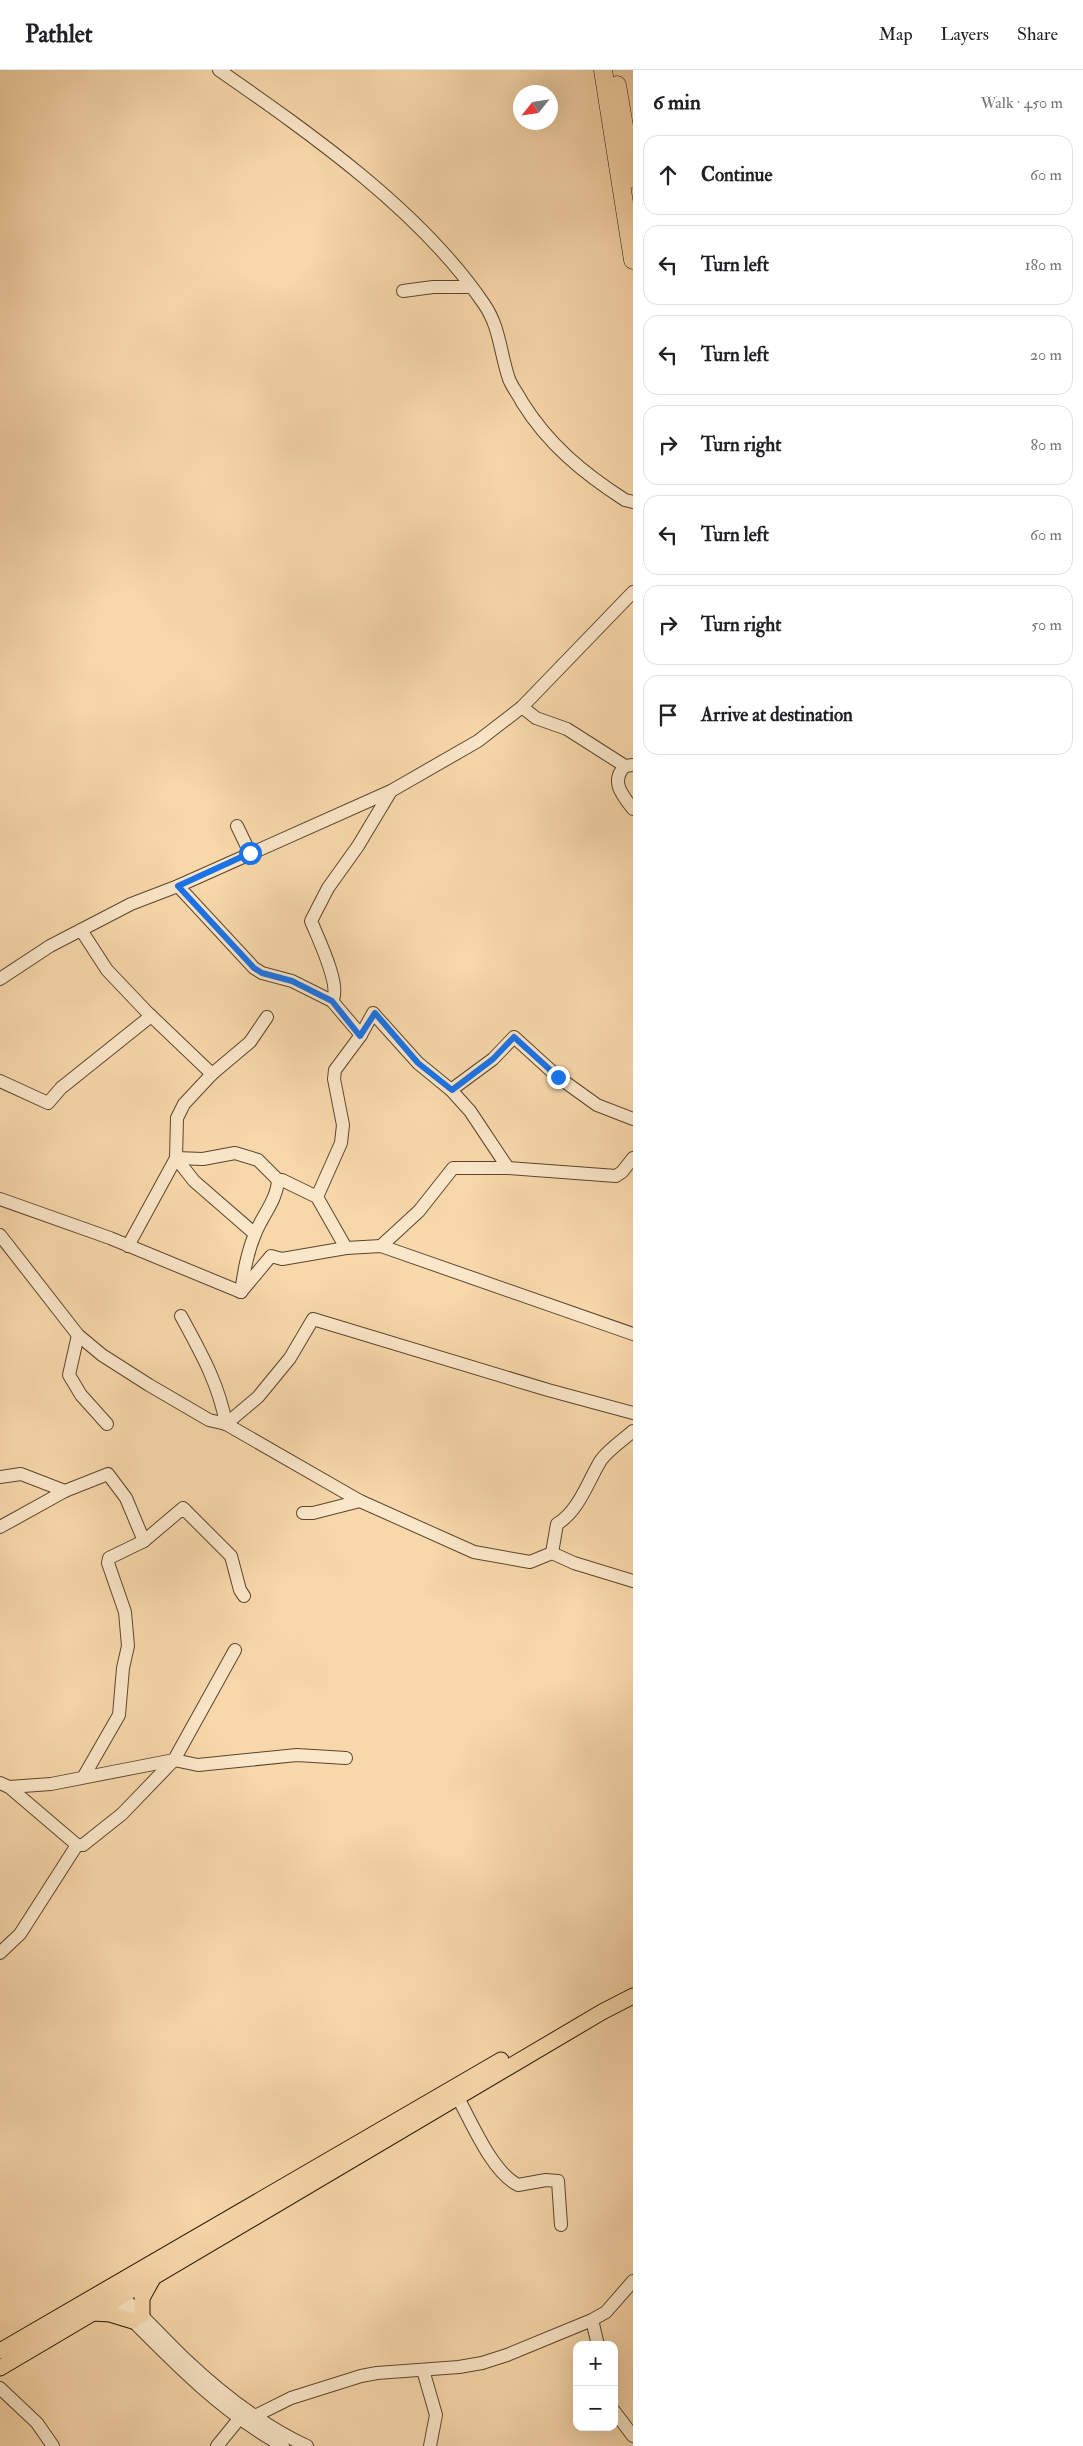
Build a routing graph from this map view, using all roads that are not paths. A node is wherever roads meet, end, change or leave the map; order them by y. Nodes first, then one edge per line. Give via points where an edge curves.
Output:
1 (219, 70) edge
2 (603, 70) edge
3 (615, 70) edge
4 (629, 131) edge
5 (633, 179) edge
6 (633, 260) edge
7 (470, 287) junction
8 (403, 291) dead end
9 (633, 502) edge
10 (633, 592) edge
11 (522, 707) junction
12 (629, 766) edge
13 (391, 791) junction
14 (633, 809) edge
15 (237, 826) dead end
16 (250, 853) junction
17 (178, 886) junction
18 (81, 930) junction
19 (0, 979) edge
20 (332, 1001) junction
21 (151, 1016) junction
22 (267, 1016) dead end
23 (360, 1036) junction
24 (212, 1074) junction
25 (0, 1081) edge
26 (452, 1090) junction
27 (633, 1119) edge
28 (176, 1158) junction
29 (633, 1159) edge
30 (508, 1168) junction
31 (278, 1180) junction
32 (318, 1197) junction
33 (0, 1199) edge
34 (255, 1234) junction
35 (0, 1235) edge
36 (128, 1246) junction
37 (381, 1246) junction
38 (346, 1248) junction
39 (241, 1292) junction
40 (181, 1316) dead end
41 (633, 1334) edge
42 (78, 1335) junction
43 (633, 1413) edge
44 (106, 1424) dead end
45 (226, 1424) junction
46 (633, 1431) edge
47 (0, 1477) edge
48 (65, 1491) junction
49 (360, 1501) junction
50 (304, 1513) dead end
51 (0, 1527) edge
52 (144, 1541) junction
53 (552, 1553) junction
54 (633, 1581) edge
55 (244, 1596) dead end
56 (235, 1650) dead end
57 (346, 1758) dead end
58 (174, 1760) junction
59 (84, 1776) junction
60 (5, 1785) edge
61 (78, 1845) junction
62 (0, 1953) edge
63 (633, 1985) edge
64 (633, 1996) edge
65 (458, 2098) junction
66 (561, 2225) dead end
67 (154, 2277) junction
68 (633, 2281) edge
69 (112, 2294) junction
70 (92, 2313) junction
71 (138, 2318) junction
72 (592, 2320) junction
73 (597, 2341) edge
74 (0, 2351) edge
75 (0, 2368) edge
76 (423, 2370) junction
77 (0, 2388) edge
78 (255, 2416) junction
79 (618, 2416) edge
80 (239, 2419) junction
81 (633, 2436) edge
82 (52, 2446) edge
83 (217, 2446) edge
84 (283, 2446) edge
85 (307, 2446) edge
86 (430, 2446) edge

1 - 7 street via 295,123 388,200 447,256
2 - 6 highway
3 - 4 highway
4 - 5 highway
7 - 8 street
7 - 9 street via 496,324 510,381 530,415 571,462
10 - 11 street
11 - 12 street via 536,718 567,729
11 - 13 street via 478,741
12 - 14 street via 618,773 618,783 620,792
13 - 16 street
13 - 20 street via 328,888 311,921 335,984 336,995
15 - 16 street
16 - 17 street
17 - 18 street via 131,904
17 - 20 street via 254,968 292,981
18 - 19 street
18 - 21 street via 107,970
20 - 23 street
21 - 24 street
21 - 25 street via 61,1088 48,1103
22 - 24 street via 250,1042
23 - 26 street via 375,1013 418,1063
23 - 32 street via 335,1070 343,1125 340,1143
24 - 28 street via 184,1104 177,1118
26 - 27 street via 493,1059 514,1037 558,1077 597,1105
26 - 30 street
28 - 31 street via 202,1159 236,1153 258,1160
28 - 34 street via 194,1181
28 - 36 street
29 - 30 street via 616,1176
30 - 37 street via 457,1166 450,1170 419,1211
31 - 32 street
31 - 34 street via 278,1190
32 - 38 street
33 - 36 street
34 - 39 street via 244,1264
35 - 42 street
36 - 39 street
37 - 38 street
37 - 41 street
38 - 39 street via 282,1259 271,1256
40 - 45 street via 208,1366 222,1401
42 - 44 street via 69,1375
42 - 45 street via 149,1386 209,1420
43 - 45 street via 313,1319 290,1358 258,1397
45 - 49 street
46 - 53 street via 603,1458 586,1489 557,1524
47 - 48 street via 21,1474
48 - 51 street
48 - 52 street via 108,1474 126,1498
49 - 50 street
49 - 53 street via 474,1552 530,1562
52 - 55 street via 183,1508 231,1556
52 - 59 street via 109,1558 125,1612 128,1646 119,1715
53 - 54 street via 567,1561
56 - 58 street
57 - 58 street via 297,1755 198,1764
58 - 59 street
58 - 61 street via 122,1814 84,1845
59 - 60 street via 51,1784
60 - 61 street
61 - 62 street via 20,1934
63 - 69 main road
64 - 65 main road
65 - 66 street via 508,2179 518,2185 546,2180 559,2182
65 - 67 main road
67 - 69 main road
67 - 71 main road via 142,2298
68 - 72 street via 606,2312
69 - 70 main road
69 - 71 street
69 - 74 main road
70 - 71 main road
70 - 75 main road
71 - 78 street via 228,2397
71 - 80 street via 176,2366
72 - 73 street
72 - 76 street via 482,2363
76 - 78 street via 361,2376 291,2398
76 - 86 street via 436,2415
77 - 82 street via 37,2423
78 - 85 street
79 - 81 street
80 - 83 street
80 - 84 street

